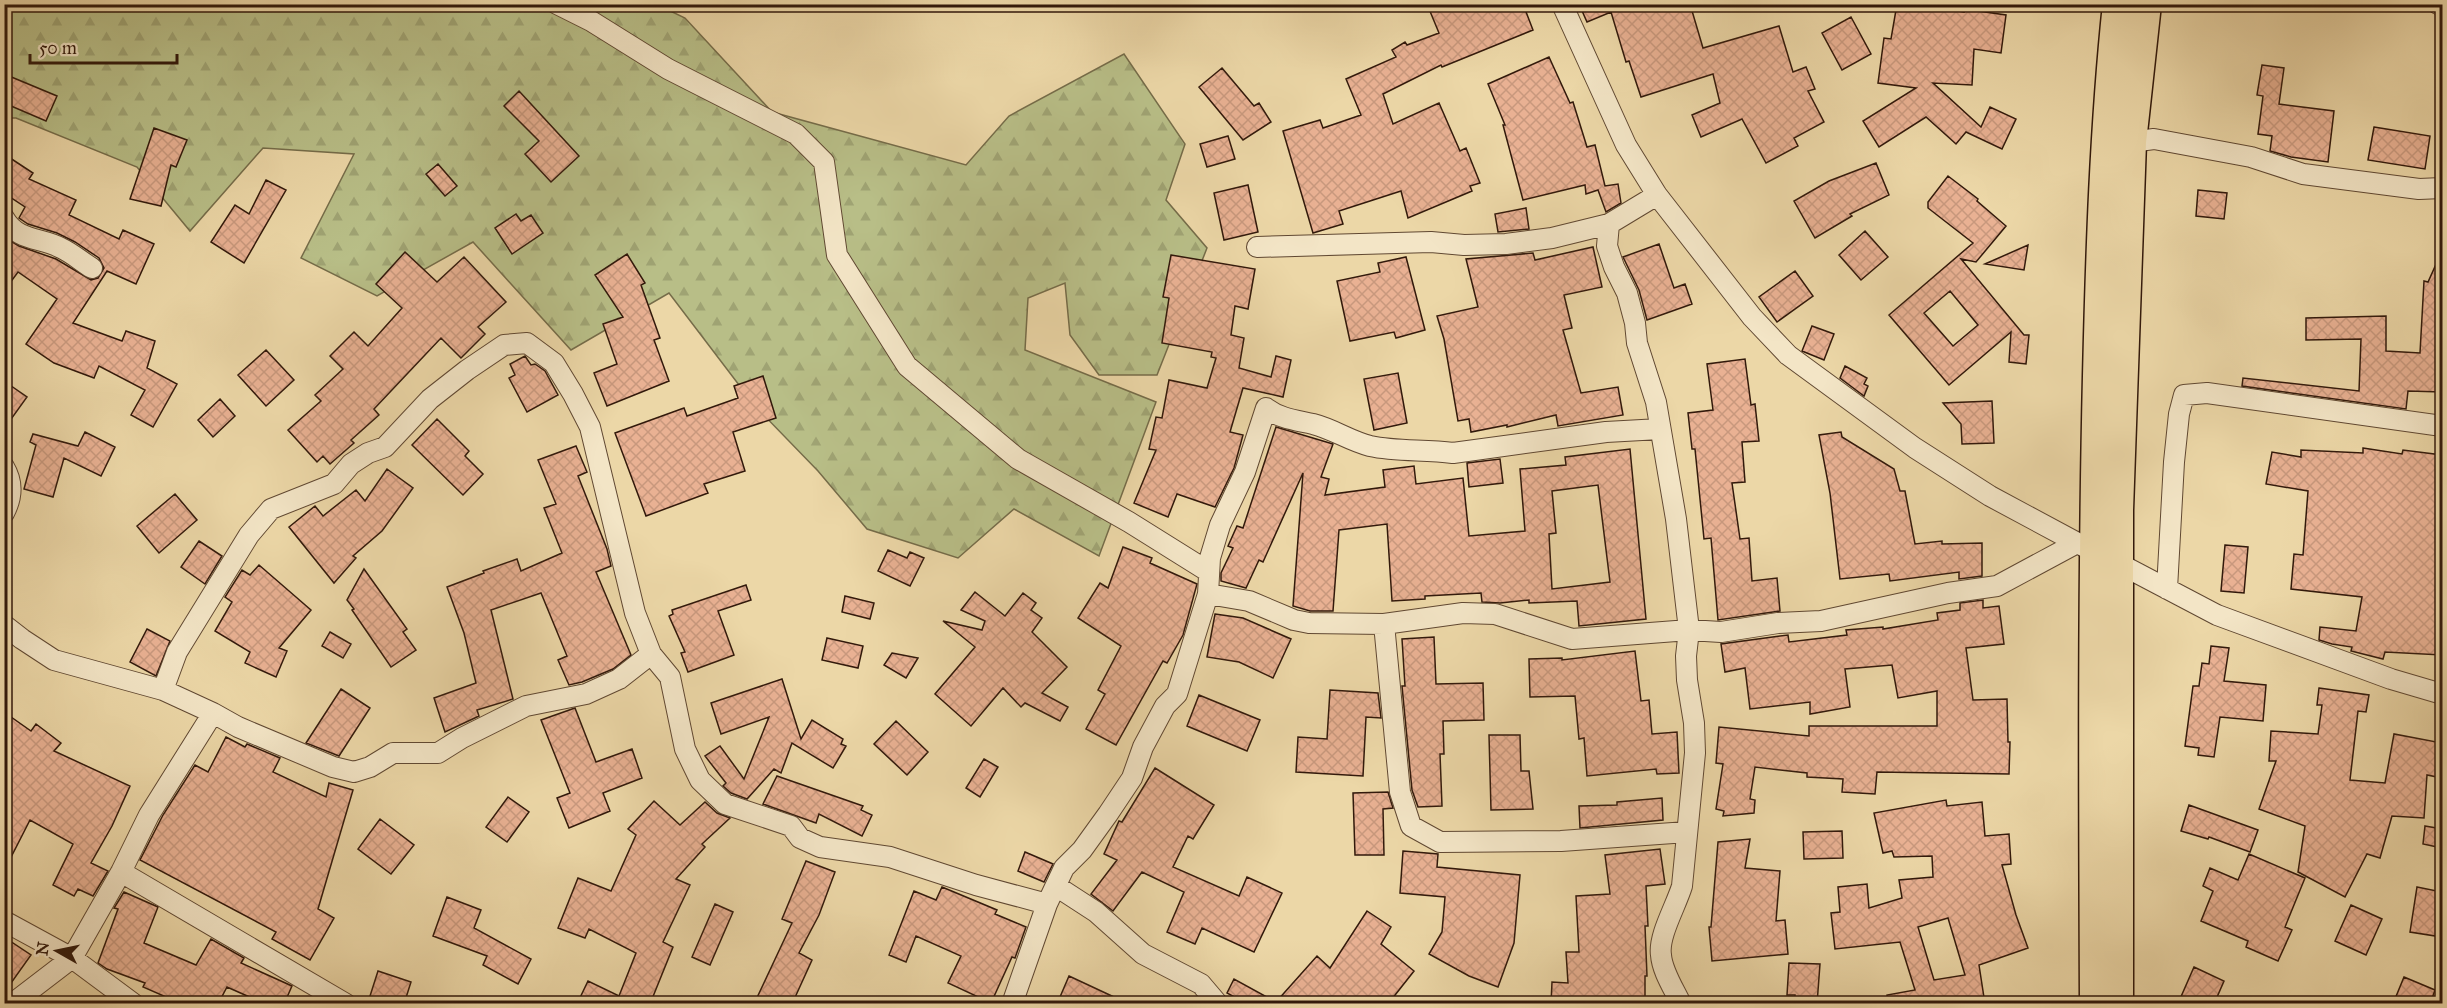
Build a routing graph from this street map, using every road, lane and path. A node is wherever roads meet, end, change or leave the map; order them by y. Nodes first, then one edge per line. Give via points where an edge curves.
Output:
1 (557, 4) edge
2 (1562, 4) edge
3 (2118, 4) edge
4 (2146, 4) edge
5 (2438, 4) edge
6 (2442, 6) edge
7 (2131, 142) junction
8 (2442, 188) edge
9 (1657, 195) junction
10 (4, 218) edge
11 (1609, 224) junction
12 (1257, 247) dead end
13 (93, 268) dead end
14 (2442, 426) edge
15 (1660, 429) junction
16 (4, 467) edge
17 (4, 513) edge
18 (2096, 552) junction
19 (1209, 572) junction
20 (2167, 589) junction
21 (1208, 594) junction
22 (1384, 624) junction
23 (4, 625) edge
24 (1689, 630) junction
25 (651, 654) junction
26 (163, 690) junction
27 (2442, 694) edge
28 (213, 712) junction
29 (1687, 832) junction
30 (121, 872) junction
31 (1056, 886) junction
32 (1047, 904) junction
33 (4, 921) edge
34 (72, 958) junction
35 (12, 1004) edge
36 (135, 1004) edge
37 (346, 1004) edge
38 (1011, 1004) edge
39 (1218, 1004) edge
40 (1681, 1004) edge
41 (2095, 1004) edge
42 (2118, 1004) edge

1 - 19 street via 668,69 796,134 824,162 837,255 907,366 1018,459
2 - 9 street via 1626,145
3 - 18 highway via 2103,193
4 - 7 highway
5 - 6 street
7 - 8 street via 2154,139 2251,157 2303,174 2408,188
7 - 18 highway via 2118,510
9 - 11 street
9 - 18 street via 1752,317 1788,355 1915,448 1990,496
10 - 13 street via 9,226 31,240 60,247
11 - 12 street via 1506,244
11 - 15 street via 1607,246 1627,292
14 - 20 street via 2207,393 2184,396 2174,462
15 - 19 street via 1606,432 1452,453 1369,446 1315,424 1278,417 1266,408 1245,472 1220,525
15 - 24 street
16 - 17 street via 11,486
18 - 20 street
18 - 24 street via 1997,586 1821,621 1721,632
18 - 41 highway
18 - 42 highway
19 - 21 street
20 - 27 street via 2260,633
21 - 22 street via 1250,601 1309,623
21 - 31 street via 1177,694 1165,706 1143,747 1132,778 1082,850 1064,868
22 - 24 street via 1463,613 1496,614 1572,639
22 - 29 street via 1400,792 1411,826 1440,842 1561,841
23 - 26 street via 54,660
24 - 29 street via 1687,680 1695,723 1695,753
25 - 26 street via 635,613 590,427 554,363 527,343 504,345 467,370 430,399 385,447 351,464 334,484 271,509 249,536 177,652
25 - 28 street via 619,679 586,694 526,706 438,753 393,753 354,772 288,749
25 - 32 street via 670,677 685,749 700,780 725,804 791,826 800,838 820,847 890,857
26 - 28 street
28 - 30 street via 149,816
29 - 40 street via 1682,886 1662,934 1660,954
30 - 34 street
30 - 37 street
31 - 32 street
31 - 39 street via 1096,912 1143,954 1201,984
32 - 38 street
33 - 34 street
34 - 35 street
34 - 36 street

